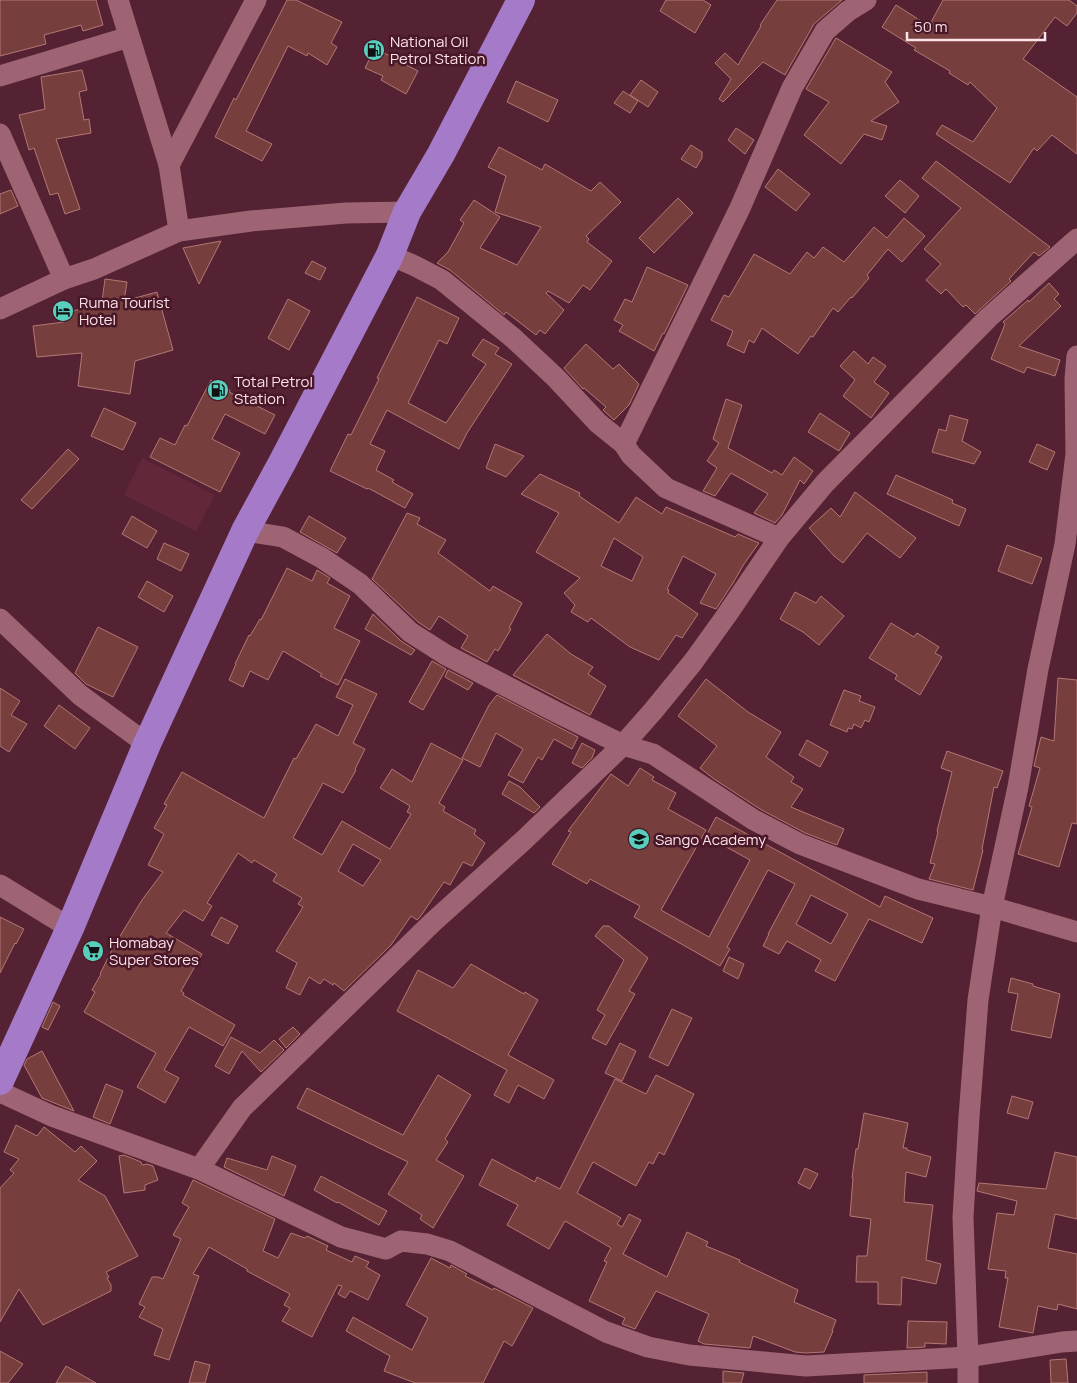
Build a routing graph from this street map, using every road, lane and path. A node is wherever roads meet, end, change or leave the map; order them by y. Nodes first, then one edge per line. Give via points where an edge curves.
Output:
1 (118, 0) edge
2 (256, 0) edge
3 (521, 0) edge
4 (866, 0) edge
5 (129, 37) junction
6 (0, 76) edge
7 (0, 134) edge
8 (169, 165) junction
9 (407, 212) junction
10 (179, 231) junction
11 (1077, 239) edge
12 (390, 255) junction
13 (64, 279) junction
14 (0, 309) edge
15 (1077, 356) edge
16 (624, 444) junction
17 (245, 531) junction
18 (779, 538) junction
19 (0, 619) edge
20 (147, 744) junction
21 (623, 745) junction
22 (0, 885) edge
23 (992, 907) junction
24 (70, 928) junction
25 (1077, 932) edge
26 (0, 1081) edge
27 (0, 1092) edge
28 (199, 1169) junction
29 (1077, 1341) edge
30 (968, 1356) junction
31 (968, 1383) edge

1 - 5 street
2 - 8 street
3 - 9 highway
4 - 16 street via 825,31 792,88 740,208
5 - 6 street
5 - 8 street
7 - 13 street
8 - 10 street
9 - 10 street via 346,213
9 - 12 highway
10 - 13 street
11 - 18 street via 988,318 825,484
12 - 16 street via 442,280 512,337 598,423
12 - 17 highway
13 - 14 street
15 - 23 street via 1076,454 1065,544
16 - 18 street via 631,455 666,488
17 - 20 highway
17 - 21 street via 283,537 322,558 360,584 410,632 446,655
18 - 21 street via 693,662
19 - 20 street via 80,695
20 - 24 highway
21 - 23 street via 654,754 754,820 800,844 918,889
21 - 28 street via 433,922 242,1108
22 - 24 street
23 - 25 street
23 - 30 street via 978,1000 963,1217
24 - 26 highway
27 - 28 street via 52,1116
28 - 30 street via 341,1237 386,1249 401,1241 450,1251 606,1332 648,1347 689,1355 806,1366
29 - 30 street
30 - 31 street

